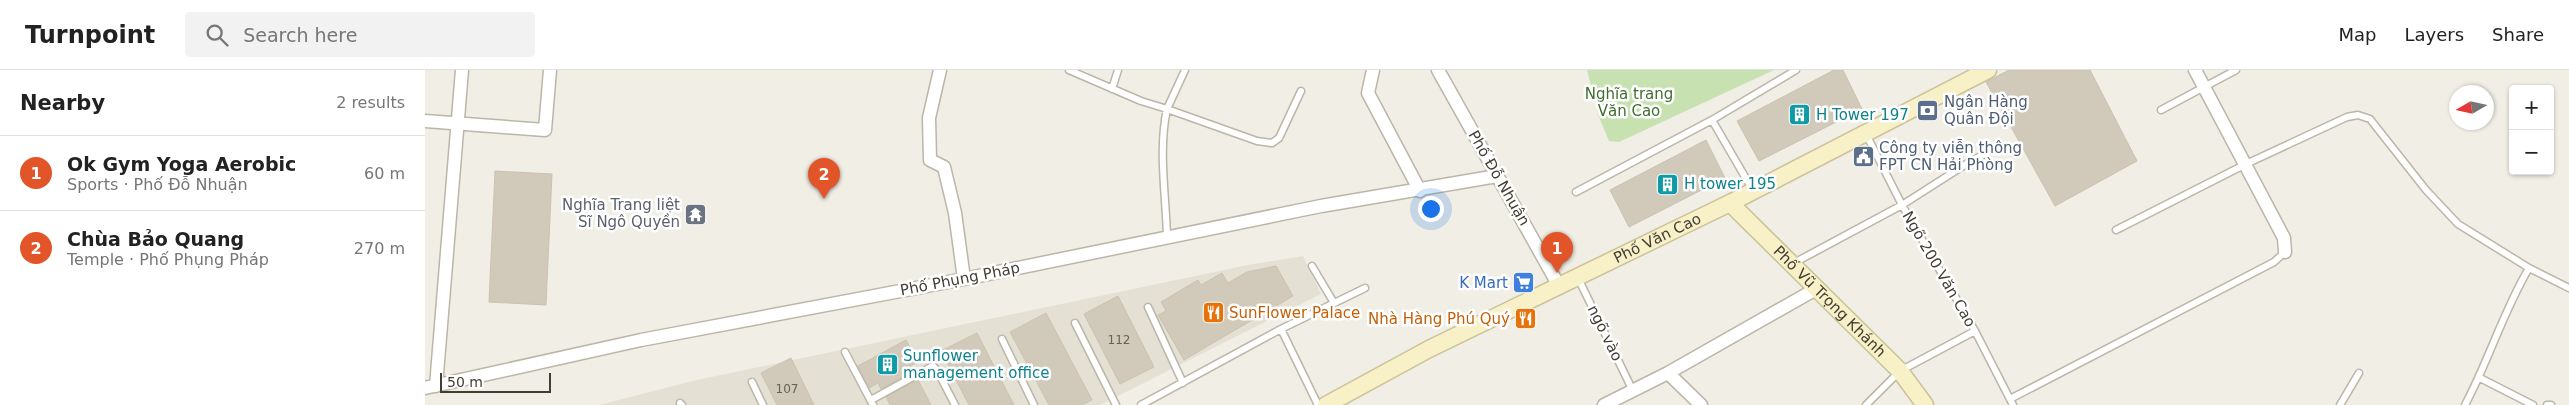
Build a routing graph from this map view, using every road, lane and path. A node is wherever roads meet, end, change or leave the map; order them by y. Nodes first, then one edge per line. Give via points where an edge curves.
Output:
1 (462, 70) edge
2 (549, 70) edge
3 (940, 70) edge
4 (1069, 70) edge
5 (1118, 70) edge
6 (1185, 70) edge
7 (1373, 70) edge
8 (1438, 70) edge
9 (1797, 70) edge
10 (1988, 70) edge
11 (2195, 70) edge
12 (2236, 70) edge
13 (2204, 87) junction
14 (1112, 89) junction
15 (1301, 91) dead end
16 (1167, 109) junction
17 (2161, 110) dead end
18 (1712, 120) junction
19 (425, 121) edge
20 (457, 123) junction
21 (1866, 133) junction
22 (2001, 146) dead end
23 (2246, 164) junction
24 (1497, 176) junction
25 (1420, 190) junction
26 (1753, 190) junction
27 (1576, 192) dead end
28 (1730, 203) junction
29 (1901, 205) junction
30 (2116, 230) dead end
31 (1167, 237) junction
32 (2285, 252) joint
33 (1791, 265) junction
34 (1311, 266) dead end
35 (2529, 268) junction
36 (1578, 277) junction
37 (964, 279) junction
38 (1559, 286) junction
39 (1365, 288) dead end
40 (2569, 288) edge
41 (1816, 289) junction
42 (1334, 303) junction
43 (1147, 307) dead end
44 (1075, 323) dead end
45 (1281, 330) junction
46 (1975, 330) junction
47 (1002, 339) dead end
48 (845, 352) dead end
49 (1900, 371) junction
50 (2359, 372) dead end
51 (1668, 373) junction
52 (2480, 378) junction
53 (752, 382) dead end
54 (1183, 383) junction
55 (431, 387) edge
56 (1632, 389) junction
57 (872, 402) edge
58 (2011, 402) edge
59 (763, 405) edge
60 (955, 405) edge
61 (1034, 405) edge
62 (1116, 405) edge
63 (1141, 405) edge
64 (1318, 405) edge
65 (1326, 405) edge
66 (1603, 405) edge
67 (1701, 405) edge
68 (1866, 405) edge
69 (1925, 405) edge
70 (2340, 405) edge
71 (2465, 405) edge
72 (2533, 405) edge

1 - 20 street
2 - 20 street via 545,130
3 - 37 street via 929,118 930,160 944,167 955,213
4 - 14 lane
5 - 14 lane
6 - 16 lane
7 - 25 street via 1368,93
8 - 24 street, Phố Đỗ Nhuận
9 - 18 lane
10 - 21 street, Phố Văn Cao
11 - 13 street
12 - 13 lane
13 - 17 lane
13 - 23 street
14 - 16 lane
15 - 16 lane via 1279,138 1272,142 1257,141
16 - 31 lane via 1163,142
18 - 26 lane
18 - 27 lane
19 - 20 street
20 - 55 street
21 - 26 street, Phố Văn Cao
21 - 29 lane, Ngõ 200 Văn Cao
22 - 29 lane
23 - 30 lane
23 - 32 street via 2284,238
23 - 35 lane via 2347,117 2365,117 2458,224
24 - 25 street, Phố Phụng Pháp
24 - 38 street, Phố Đỗ Nhuận
25 - 31 street, Phố Phụng Pháp
26 - 28 street, Phố Văn Cao
28 - 33 street, Phố Vũ Trọng Khánh
28 - 36 street, Phố Văn Cao
29 - 33 lane
29 - 46 lane, Ngõ 200 Văn Cao
31 - 37 street, Phố Phụng Pháp
32 - 58 lane via 2274,262
33 - 41 street, Phố Vũ Trọng Khánh
34 - 42 lane
35 - 40 lane
35 - 52 lane via 2511,299
36 - 38 street, Phố Văn Cao
36 - 56 lane, ngõ vào
37 - 55 street, Phố Phụng Pháp via 641,340
38 - 65 street, Phố Văn Cao via 1429,349
39 - 42 lane
41 - 49 street, Phố Vũ Trọng Khánh
41 - 51 street
42 - 45 lane
43 - 54 lane
44 - 62 lane
45 - 54 lane
45 - 64 lane
46 - 49 lane
46 - 58 lane, Ngõ 200 Văn Cao
47 - 61 lane
48 - 57 lane
49 - 68 lane
49 - 69 street, Phố Vũ Trọng Khánh
50 - 70 lane
51 - 56 street
51 - 67 street
52 - 71 lane
52 - 72 lane
53 - 59 lane
54 - 63 lane
56 - 66 street
57 - 60 lane via 933,366

